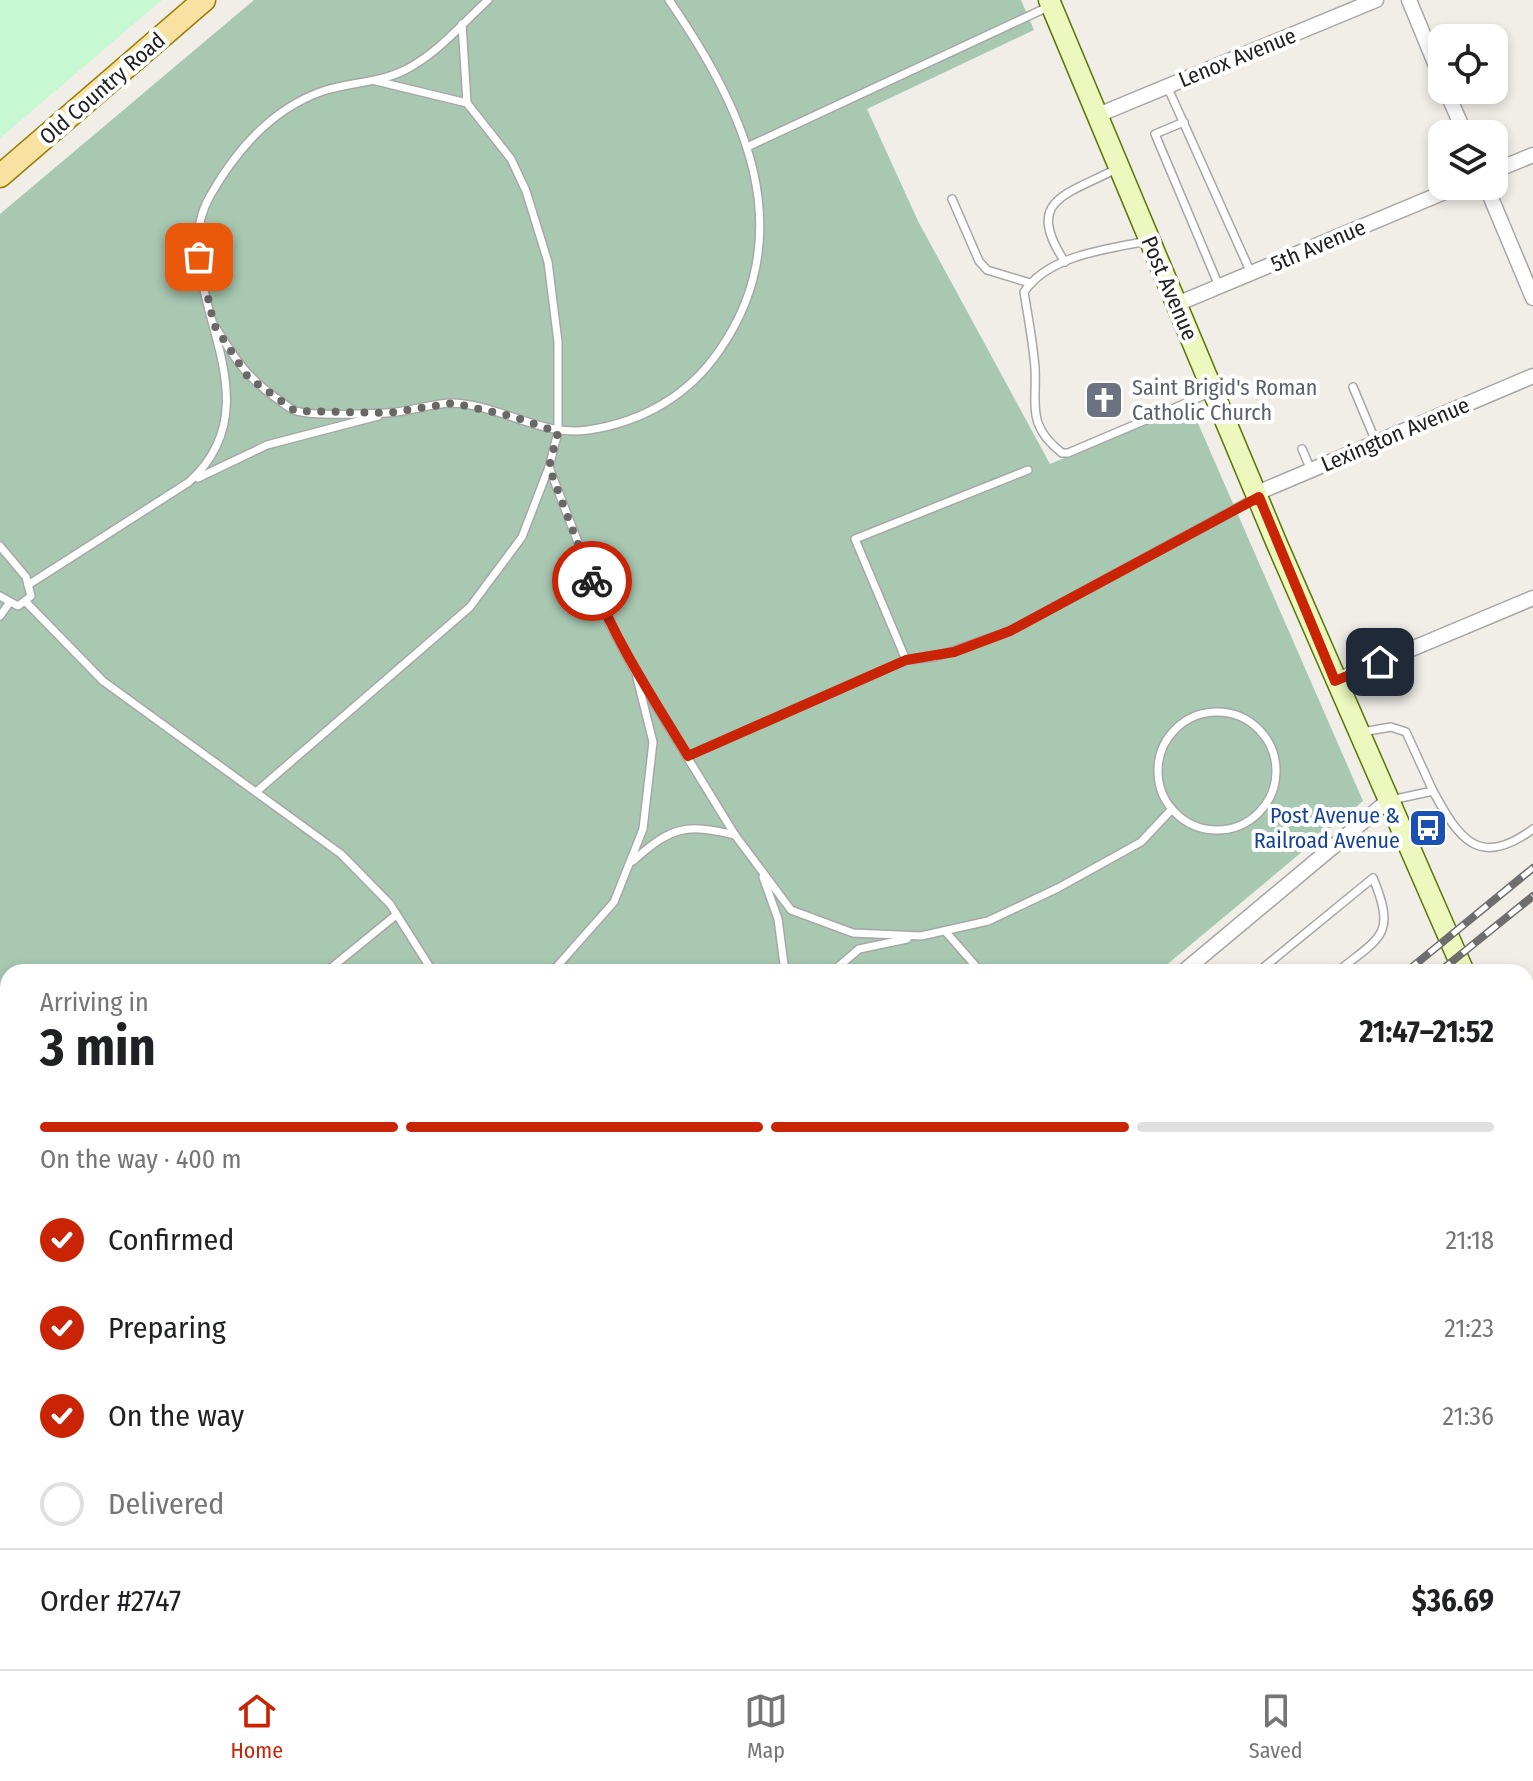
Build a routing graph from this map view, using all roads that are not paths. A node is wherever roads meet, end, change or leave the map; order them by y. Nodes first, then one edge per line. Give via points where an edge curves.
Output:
1 (204, 0) edge
2 (488, 0) edge
3 (669, 0) edge
4 (1376, 0) edge
5 (1409, 0) edge
6 (1050, 3) edge
7 (462, 24) junction
8 (1428, 46) edge
9 (372, 80) junction
10 (1167, 86) junction
11 (467, 103) junction
12 (1098, 115) junction
13 (1184, 122) junction
14 (747, 147) junction
15 (1533, 155) edge
16 (1508, 165) edge
17 (1120, 167) junction
18 (0, 176) edge
19 (952, 199) dead end
20 (1428, 199) edge
21 (1492, 200) edge
22 (1150, 240) junction
23 (1065, 262) junction
24 (1251, 273) junction
25 (1030, 283) junction
26 (1219, 286) junction
27 (1533, 298) edge
28 (1177, 304) junction
29 (214, 325) junction
30 (1533, 376) edge
31 (1353, 387) dead end
32 (1214, 391) junction
33 (388, 413) junction
34 (558, 432) junction
35 (1376, 442) junction
36 (1302, 449) dead end
37 (549, 467) junction
38 (1028, 470) dead end
39 (1311, 470) junction
40 (189, 482) junction
41 (1258, 495) junction
42 (0, 546) edge
43 (28, 585) junction
44 (0, 596) edge
45 (1533, 598) edge
46 (25, 601) junction
47 (10, 602) junction
48 (0, 616) edge
49 (906, 660) junction
50 (635, 672) junction
51 (1335, 681) junction
52 (1359, 733) junction
53 (688, 756) junction
54 (1433, 791) junction
55 (256, 792) junction
56 (1389, 800) junction
57 (1172, 809) junction
58 (1533, 829) edge
59 (735, 835) junction
60 (629, 864) junction
61 (760, 866) junction
62 (396, 915) junction
63 (945, 931) junction
64 (921, 936) junction
65 (336, 964) edge
66 (428, 964) edge
67 (559, 964) edge
68 (784, 964) edge
69 (841, 964) edge
70 (974, 964) edge
71 (1193, 964) edge
72 (1268, 964) edge
73 (1347, 964) edge
74 (1461, 964) edge

1 - 18 main road, Old Country Road
2 - 7 lane
3 - 14 lane via 714,76
4 - 10 street, Lenox Avenue
5 - 8 street
6 - 12 main road, Post Avenue
6 - 14 lane
7 - 9 lane via 412,66
7 - 11 lane
9 - 11 lane
9 - 29 lane via 300,102 256,131 232,159 207,200 196,237
10 - 12 street, Lenox Avenue
10 - 13 lane
11 - 34 lane via 511,159 548,262 558,342
12 - 17 main road, Post Avenue
13 - 24 lane
13 - 26 lane via 1155,134
14 - 34 lane via 761,219 761,249 750,299 738,324 704,371 674,398 621,423
15 - 16 street
17 - 22 main road, Post Avenue
17 - 23 lane via 1050,208 1047,233
19 - 25 lane via 987,270
20 - 24 street, 5th Avenue
21 - 27 street
22 - 23 lane
22 - 28 main road, Post Avenue
23 - 25 lane
24 - 26 street, 5th Avenue
25 - 32 lane via 1024,292 1035,368 1033,410 1049,442 1062,453
26 - 28 street, 5th Avenue
28 - 32 main road, Post Avenue
29 - 33 lane via 248,377 295,411
29 - 40 lane via 228,397 207,466
30 - 35 street, Lexington Avenue
31 - 35 lane
32 - 41 main road, Post Avenue
33 - 34 lane via 453,403
33 - 40 lane via 267,445
34 - 37 lane
35 - 39 street, Lexington Avenue
36 - 39 lane
37 - 50 lane via 609,623
37 - 55 lane via 522,537 470,607
38 - 49 lane via 855,539
39 - 41 street, Lexington Avenue
40 - 43 lane
41 - 49 lane via 1010,631 954,652
41 - 51 main road, Post Avenue
42 - 43 lane
43 - 46 lane via 31,596
44 - 47 lane
45 - 51 street
46 - 47 lane via 18,606
46 - 55 lane via 103,681
47 - 48 lane
49 - 53 lane
50 - 53 lane
50 - 60 lane via 653,742 643,829
51 - 52 main road, Post Avenue
52 - 54 lane via 1391,727 1406,732
52 - 56 main road, Post Avenue
53 - 59 lane
54 - 56 lane
54 - 58 lane via 1452,827 1472,844 1502,847
55 - 62 lane via 341,854
56 - 71 street
56 - 74 main road, Post Avenue
57 - 57 lane via 1204,828 1241,825 1257,814 1269,799 1276,762 1258,728 1223,712 1203,713 1177,728 1161,753 1158,772
57 - 63 lane via 1141,842 1058,888 988,921
59 - 60 lane via 704,828 662,835
59 - 61 lane
60 - 67 lane via 614,902
61 - 64 lane via 791,910 853,933
61 - 68 lane via 778,919
62 - 65 lane
62 - 66 lane
63 - 64 lane
63 - 70 lane
64 - 69 lane via 859,949
72 - 73 lane via 1373,878 1386,911 1380,936

